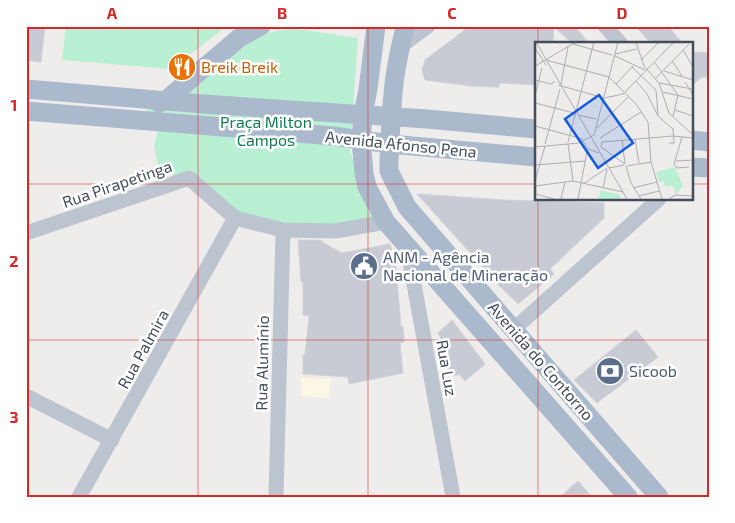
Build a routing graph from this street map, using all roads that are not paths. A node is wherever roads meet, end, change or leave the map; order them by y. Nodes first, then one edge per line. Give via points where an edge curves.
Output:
1 (261, 26) edge
2 (376, 26) edge
3 (380, 26) edge
4 (405, 26) edge
5 (428, 26) edge
6 (606, 26) edge
7 (619, 42) edge
8 (401, 46) junction
9 (26, 89) edge
10 (165, 101) junction
11 (26, 112) edge
12 (363, 115) junction
13 (391, 116) junction
14 (121, 119) junction
15 (535, 129) edge
16 (361, 141) junction
17 (390, 144) junction
18 (535, 157) edge
19 (646, 205) edge
20 (236, 218) junction
21 (386, 222) junction
22 (282, 230) junction
23 (26, 233) edge
24 (407, 246) junction
25 (514, 329) junction
26 (26, 396) edge
27 (112, 440) junction
28 (79, 497) edge
29 (276, 497) edge
30 (453, 497) edge
31 (628, 497) edge
32 (659, 497) edge

1 - 10 main road via 239,38
2 - 12 main road, Avenida do Contorno
3 - 4 main road via 389,32
4 - 8 main road, Avenida do Contorno
5 - 8 street
6 - 7 street
8 - 13 main road, Avenida do Contorno
9 - 10 main road, Avenida Afonso Pena
10 - 12 main road, Avenida Afonso Pena
10 - 14 main road
11 - 14 main road, Avenida Afonso Pena
12 - 13 main road, Avenida Afonso Pena
12 - 16 main road, Avenida do Contorno
13 - 15 main road, Avenida Afonso Pena
13 - 17 main road, Avenida do Contorno
14 - 16 main road, Avenida Afonso Pena
16 - 17 main road, Avenida Afonso Pena
16 - 21 main road, Avenida do Contorno via 367,187
17 - 18 main road, Avenida Afonso Pena
17 - 25 main road, Avenida do Contorno via 389,171 407,207
19 - 25 street
20 - 22 street
20 - 23 street, Rua Pirapetinga via 189,178
20 - 27 street, Rua Palmira
21 - 22 street via 335,231
21 - 24 main road, Avenida do Contorno
22 - 29 street, Rua Alumínio
24 - 30 street, Rua Luz
24 - 31 main road, Avenida do Contorno
25 - 32 main road, Avenida do Contorno
26 - 27 street
27 - 28 street, Rua Palmira

